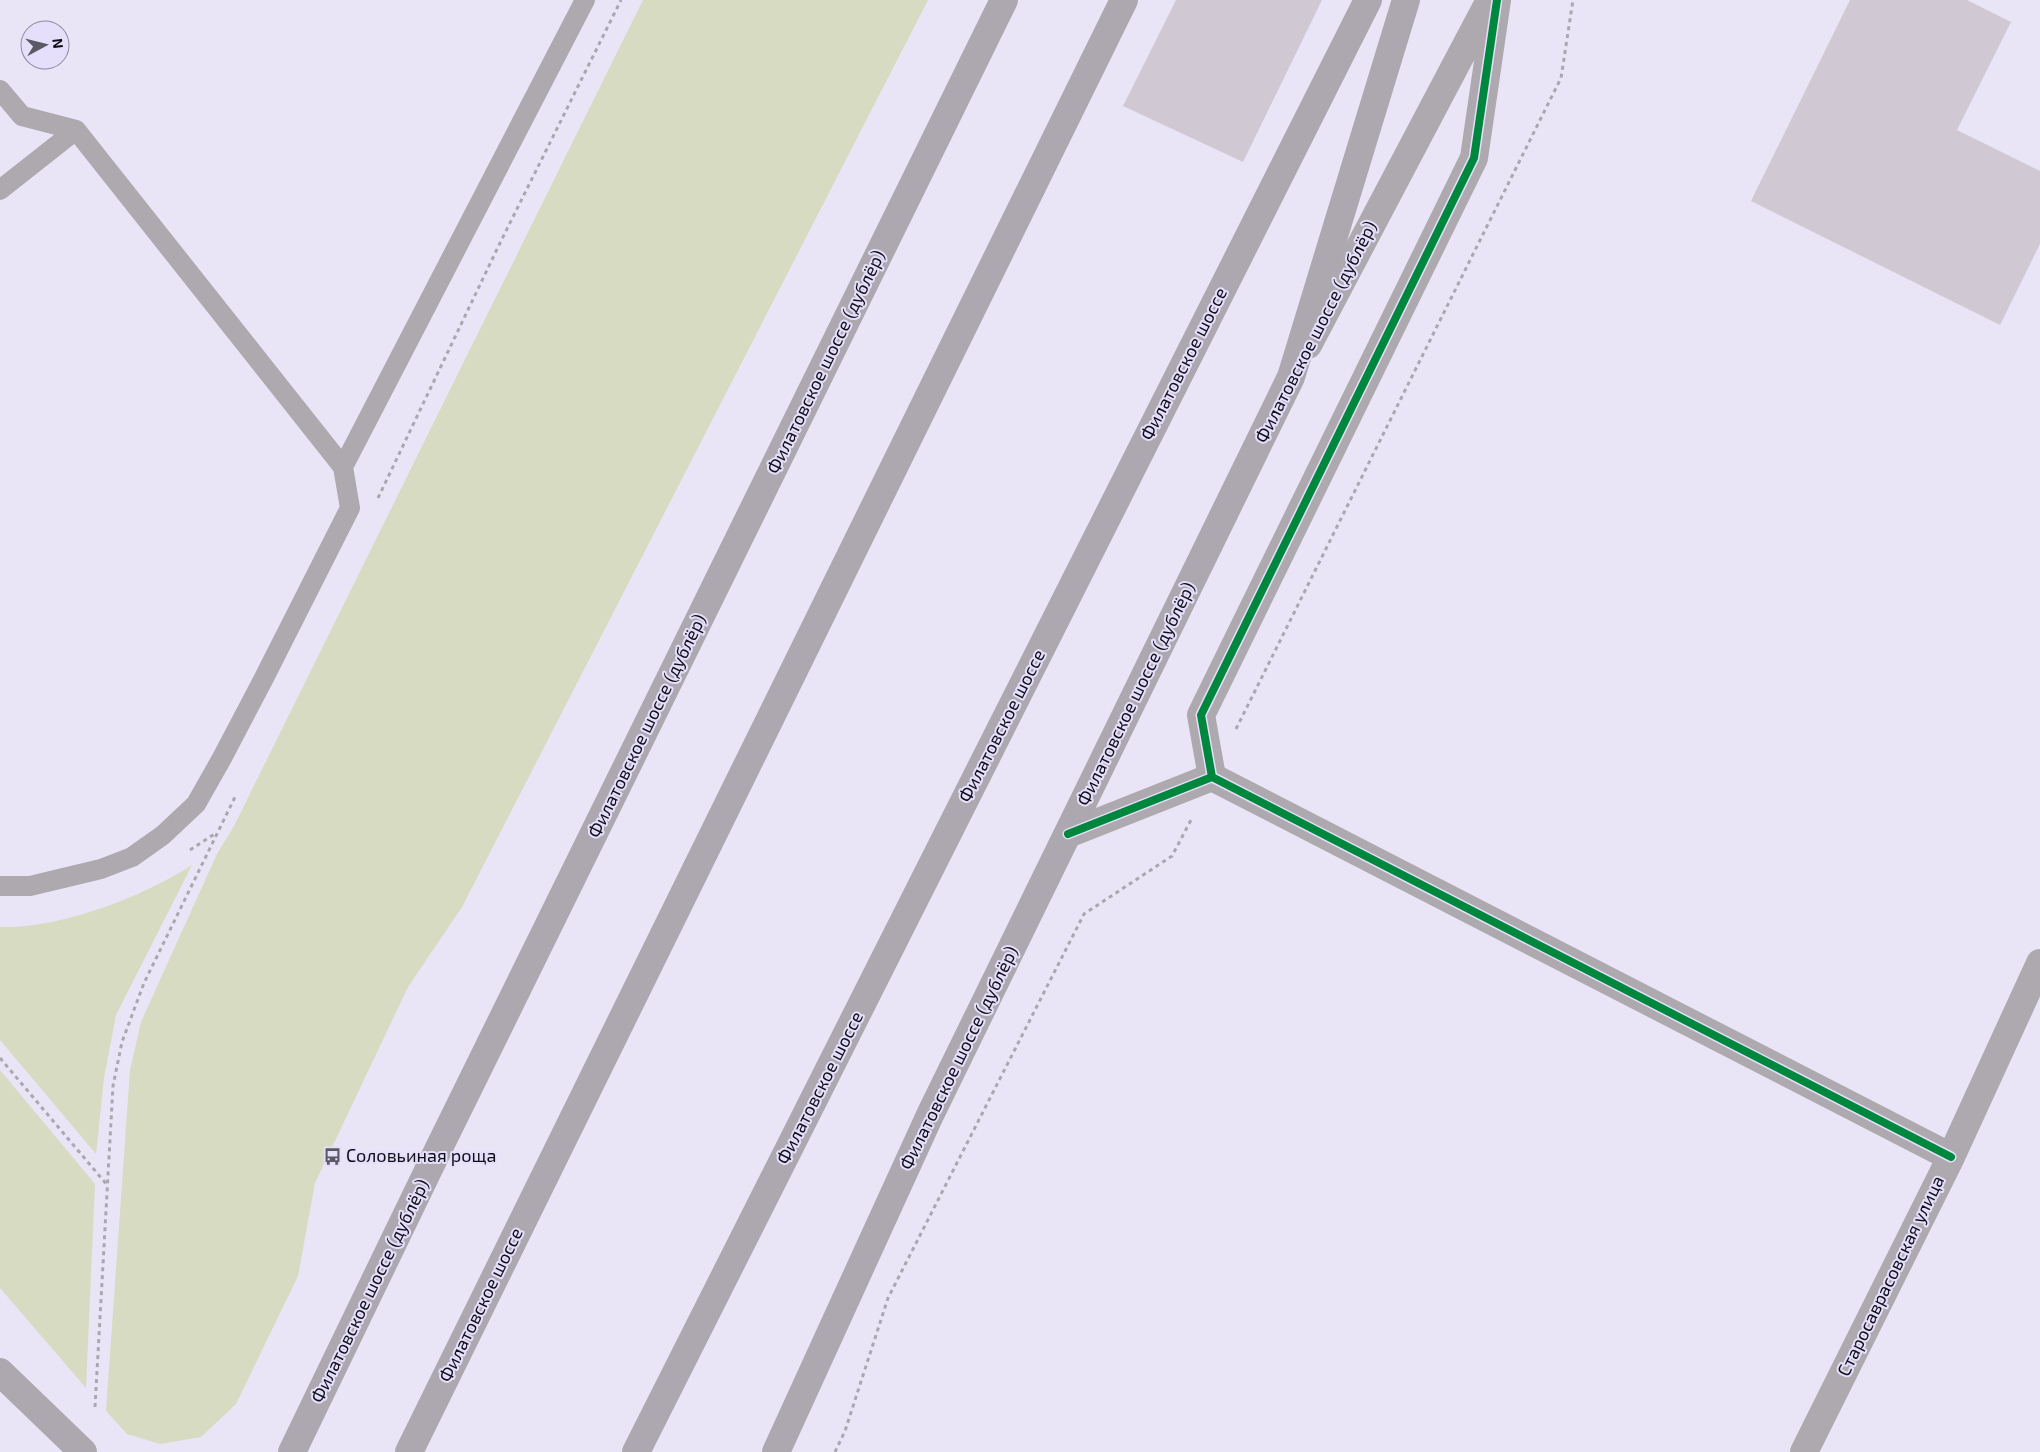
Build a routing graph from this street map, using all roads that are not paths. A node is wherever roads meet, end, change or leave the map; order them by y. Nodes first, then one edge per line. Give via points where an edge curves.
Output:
1 (585, 0) edge
2 (1004, 0) edge
3 (1124, 0) edge
4 (1368, 0) edge
5 (1406, 0) edge
6 (1490, 0) edge
7 (1497, 0) edge
8 (0, 90) edge
9 (76, 130) junction
10 (0, 190) edge
11 (1291, 377) junction
12 (343, 467) junction
13 (1212, 778) junction
14 (1068, 834) junction
15 (0, 886) edge
16 (2040, 963) edge
17 (1951, 1157) junction
18 (0, 1372) edge
19 (639, 1446) edge
20 (291, 1449) edge
21 (83, 1452) edge
22 (409, 1452) edge
23 (776, 1452) edge
24 (1804, 1452) edge

1 - 12 lane
2 - 20 main road, Филатовское шоссе (дублёр)
3 - 22 main road, Филатовское шоссе
4 - 19 main road, Филатовское шоссе
5 - 11 main road
6 - 11 street, Филатовское шоссе (дублёр)
7 - 13 street via 1474,158 1201,715
8 - 9 lane via 22,116
9 - 10 lane
9 - 12 lane
11 - 14 main road, Филатовское шоссе (дублёр)
12 - 15 lane via 350,508 196,804 163,835 132,857 100,869 30,886
13 - 14 street
13 - 17 street
14 - 23 main road, Филатовское шоссе (дублёр) via 930,1115
16 - 17 street, Старосаврасовская улица
17 - 24 street, Старосаврасовская улица
18 - 21 main road

